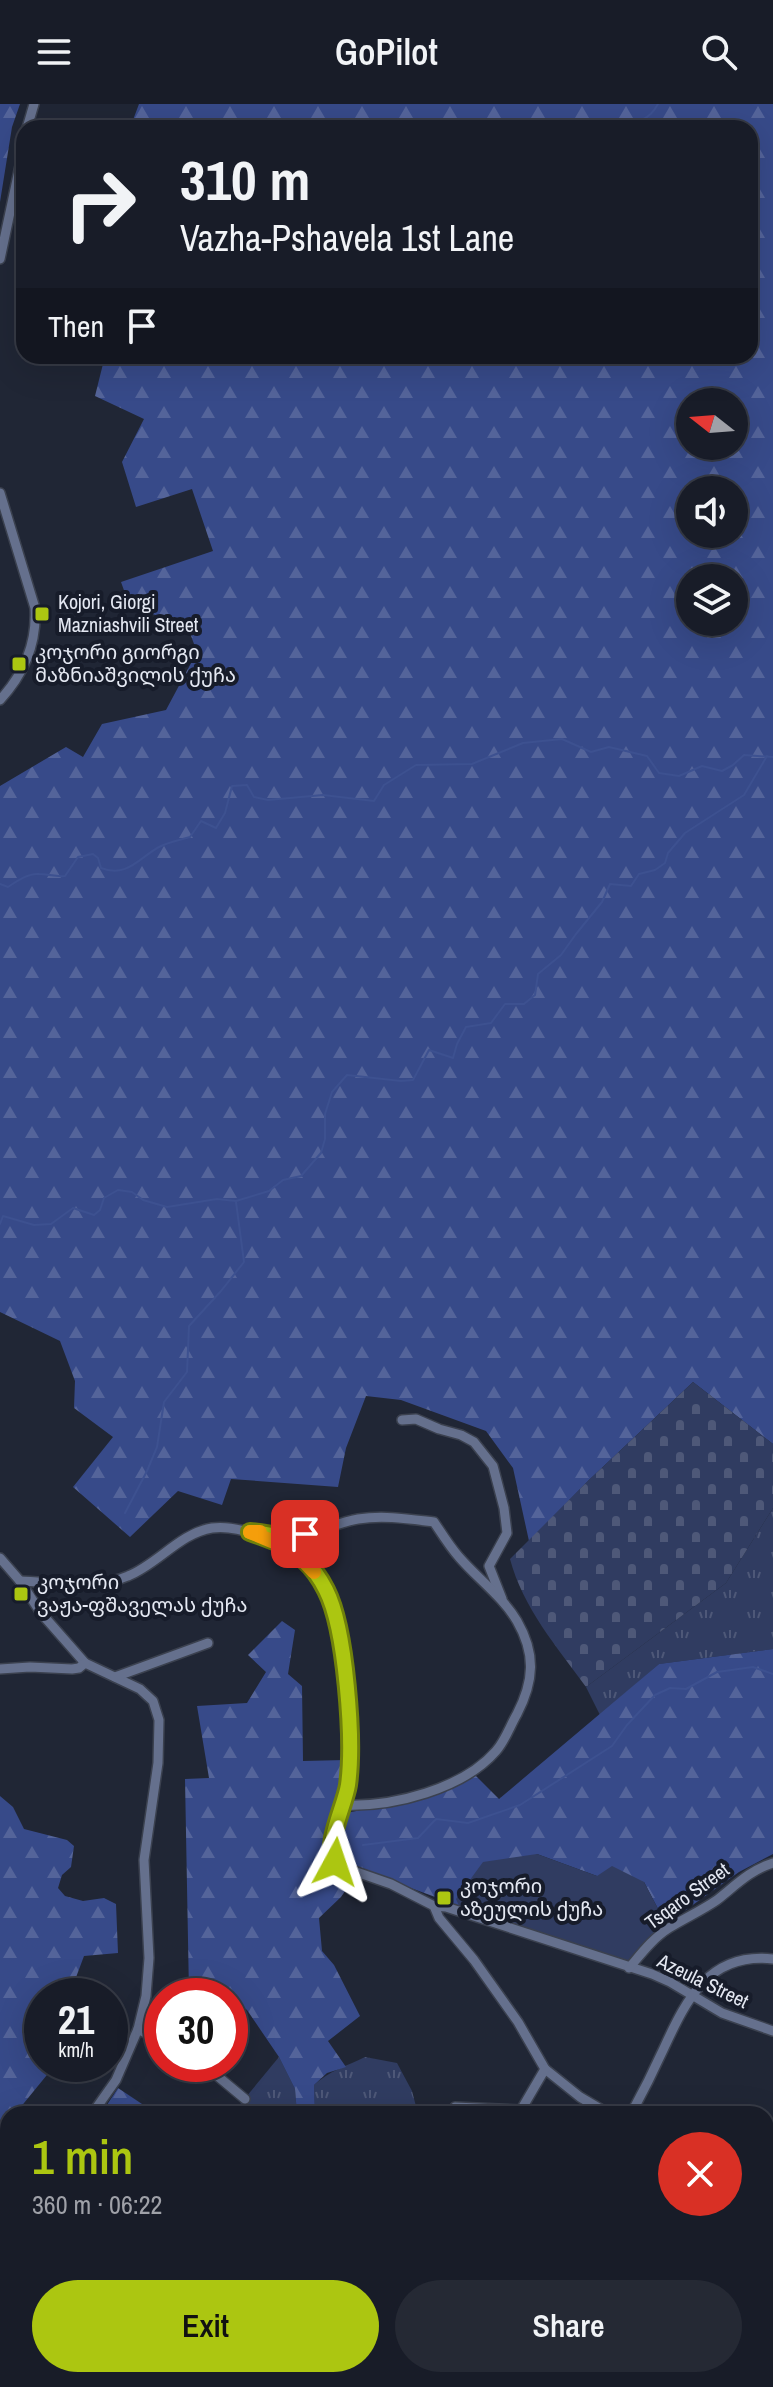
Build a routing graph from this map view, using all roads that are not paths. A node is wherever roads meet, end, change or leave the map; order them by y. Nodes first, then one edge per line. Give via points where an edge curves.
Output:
1 (16, 184) edge
2 (0, 259) edge
3 (0, 493) edge
4 (0, 700) edge
5 (402, 1420) dead end
6 (250, 1532) junction
7 (0, 1558) edge
8 (20, 1581) junction
9 (504, 1605) junction
10 (208, 1643) dead end
11 (85, 1663) junction
12 (0, 1669) edge
13 (115, 1677) junction
14 (344, 1805) junction
15 (773, 1863) edge
16 (434, 1906) junction
17 (773, 1959) edge
18 (629, 1968) junction
19 (692, 1996) junction
20 (138, 2029) junction
21 (773, 2031) edge
22 (144, 2032) edge
23 (545, 2069) junction
24 (225, 2082) edge
25 (245, 2099) dead end
26 (98, 2106) edge
27 (523, 2106) edge
28 (595, 2106) edge
29 (635, 2106) edge

1 - 2 street
3 - 4 street via 36,622 25,665
5 - 9 street via 416,1419 461,1435 474,1442 493,1466 507,1533 489,1566
6 - 8 street via 205,1530 128,1576 100,1584
6 - 9 street via 290,1539 357,1519 434,1522
6 - 14 street via 293,1550 307,1563 333,1608 350,1728
7 - 8 street
8 - 11 street
9 - 14 street via 517,1621 532,1664 524,1700 498,1749 448,1785 368,1806
10 - 13 street
11 - 12 street via 72,1669
11 - 13 street
13 - 20 street via 153,1701 159,1720 144,1860 149,1958
14 - 16 street, Azeula Street via 331,1848 335,1862
15 - 18 street, Tsqaro Street via 743,1877 658,1936
16 - 18 street, Azeula Street
16 - 23 street via 518,2022
17 - 19 street via 728,1963
18 - 19 street, Azeula Street
19 - 21 street, Azeula Street
19 - 29 street
20 - 22 street
20 - 26 street via 116,2080
23 - 27 street
23 - 28 street
24 - 25 street

